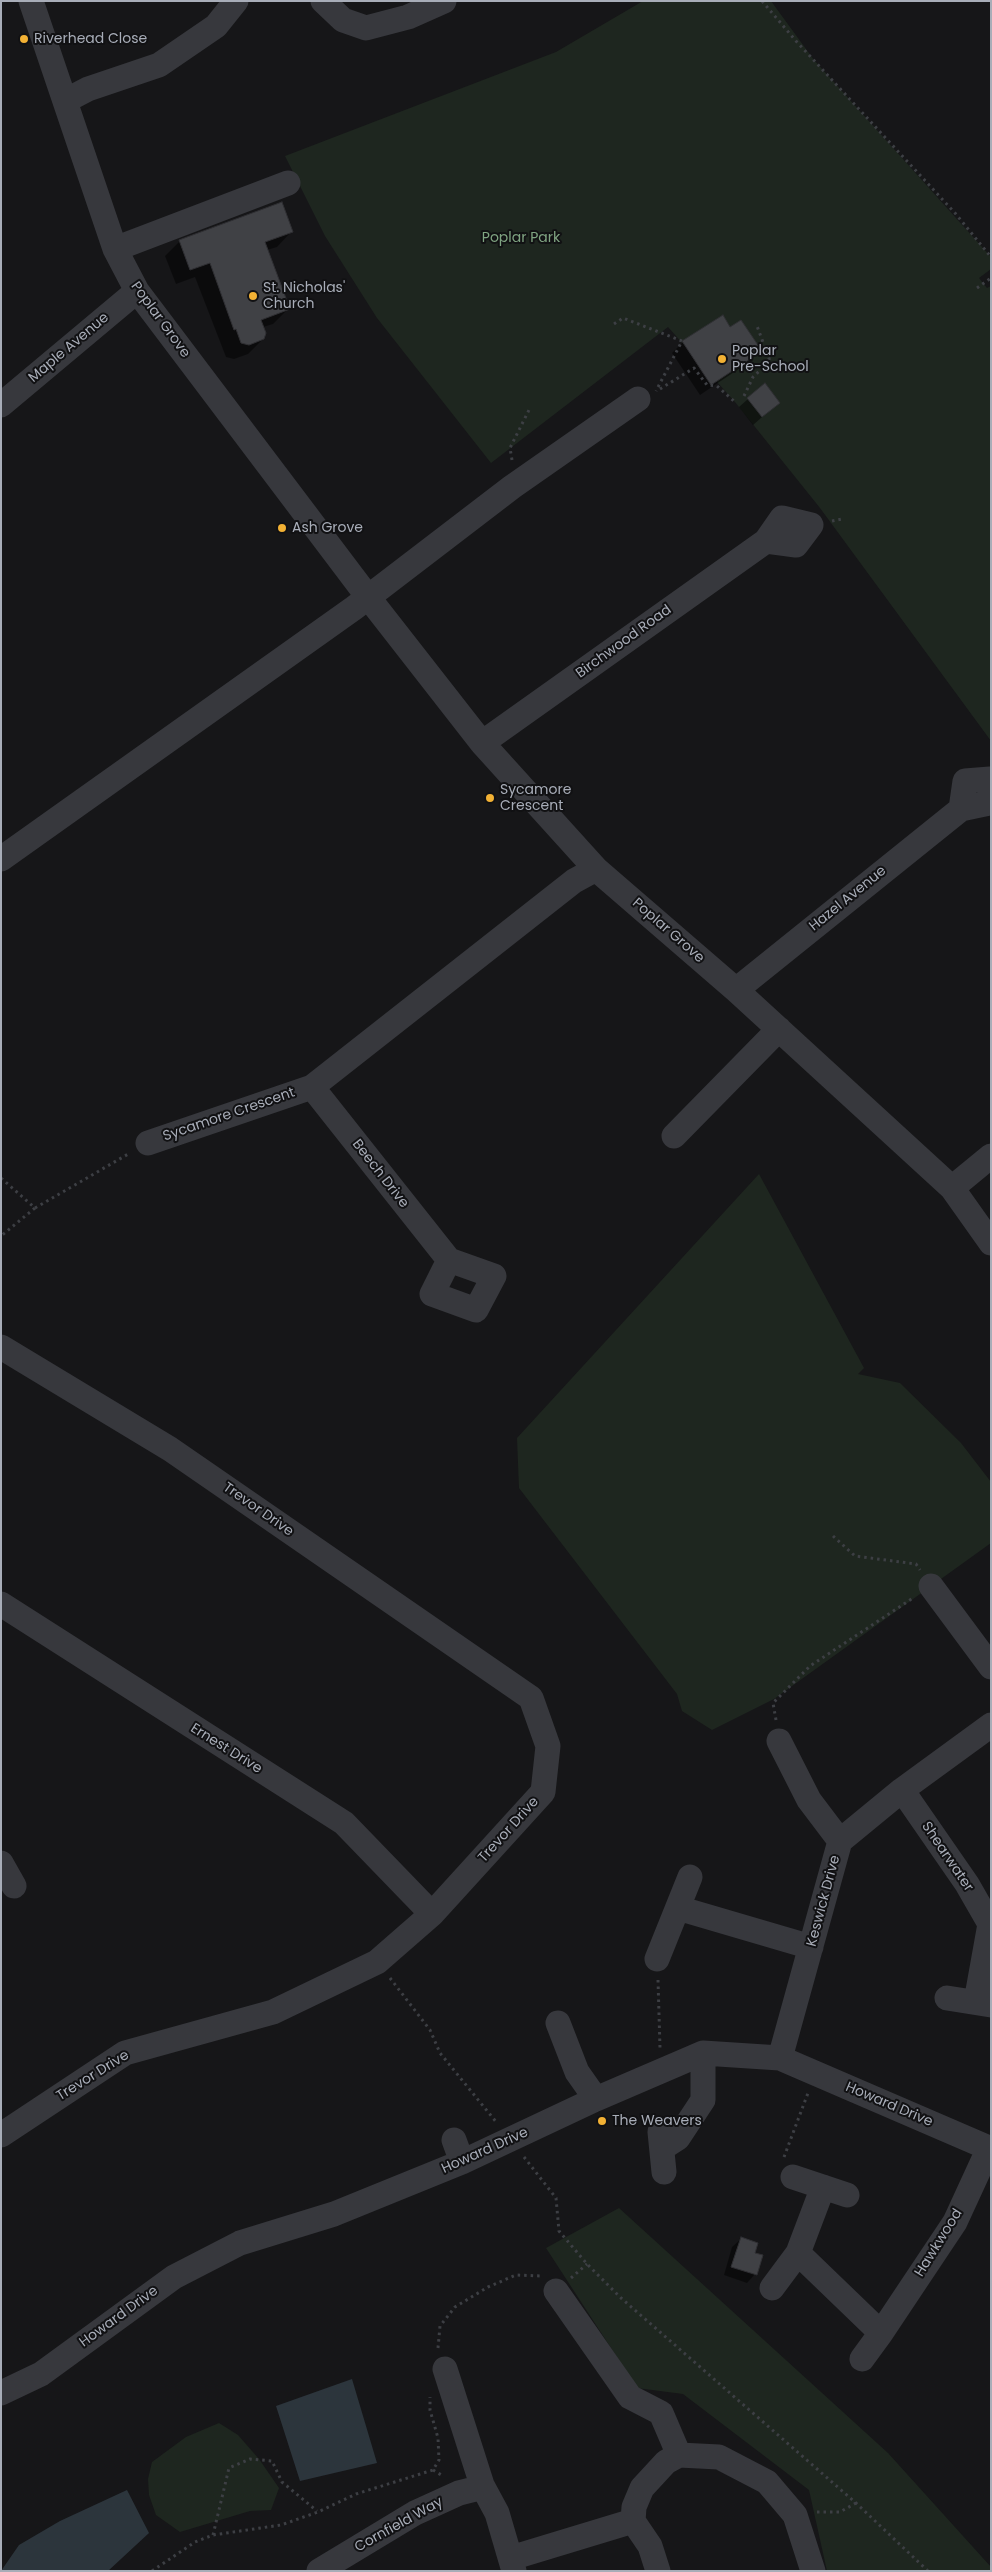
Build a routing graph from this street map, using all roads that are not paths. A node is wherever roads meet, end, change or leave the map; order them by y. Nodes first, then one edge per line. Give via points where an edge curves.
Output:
1 (31, 1) edge
2 (236, 1) edge
3 (323, 1) edge
4 (444, 1) edge
5 (64, 101) junction
6 (288, 182) dead end
7 (114, 249) junction
8 (136, 291) junction
9 (648, 394) road end
10 (1, 406) edge
11 (766, 541) dead end
12 (368, 597) junction
13 (482, 743) junction
14 (961, 808) dead end
15 (1, 859) edge
16 (596, 869) junction
17 (736, 990) junction
18 (779, 1030) junction
19 (312, 1087) junction
20 (674, 1136) dead end
21 (148, 1143) road end
22 (991, 1156) edge
23 (952, 1188) junction
24 (991, 1243) edge
25 (449, 1260) dead end
26 (1, 1347) edge
27 (931, 1586) road end
28 (1, 1604) edge
29 (991, 1666) edge
30 (991, 1725) edge
31 (779, 1741) road end
32 (902, 1790) junction
33 (840, 1841) junction
34 (1, 1863) edge
35 (690, 1877) dead end
36 (14, 1886) dead end
37 (678, 1908) junction
38 (432, 1914) junction
39 (990, 1924) edge
40 (811, 1947) junction
41 (658, 1959) road end
42 (947, 1998) dead end
43 (984, 2003) edge
44 (558, 2023) dead end
45 (703, 2052) junction
46 (780, 2058) junction
47 (596, 2099) junction
48 (1, 2135) edge
49 (990, 2148) edge
50 (664, 2172) dead end
51 (793, 2177) road end
52 (824, 2187) junction
53 (847, 2195) dead end
54 (798, 2253) junction
55 (772, 2288) dead end
56 (556, 2291) road end
57 (881, 2334) junction
58 (862, 2359) dead end
59 (445, 2369) road end
60 (1, 2393) edge
61 (679, 2454) junction
62 (483, 2488) junction
63 (633, 2521) junction
64 (513, 2565) edge
65 (319, 2571) edge
66 (658, 2571) edge
67 (813, 2571) edge

1 - 5 street, Poplar Grove
2 - 5 street via 216,26 159,65 88,89
3 - 4 street via 343,20 366,28 408,18
5 - 7 street, Poplar Grove
6 - 7 street
7 - 8 street, Poplar Grove
8 - 10 street, Maple Avenue
8 - 12 street, Poplar Grove
9 - 12 street via 516,484
11 - 13 street, Birchwood Road
12 - 13 street, Poplar Grove
12 - 15 street
13 - 16 street, Poplar Grove
14 - 17 street, Hazel Avenue
16 - 17 street, Poplar Grove
16 - 19 street, Sycamore Crescent via 574,880
17 - 18 street, Poplar Grove
18 - 20 street
18 - 23 street, Poplar Grove
19 - 21 street, Sycamore Crescent
19 - 25 street, Beech Drive
22 - 23 street
23 - 24 street, Poplar Grove
26 - 38 street, Trevor Drive via 170,1449 531,1698 548,1746 543,1792
27 - 29 street
28 - 38 street, Ernest Drive via 344,1823
30 - 32 street, Keswick Drive
31 - 33 street via 809,1800
32 - 33 street, Keswick Drive
32 - 39 street, Shearwater via 967,1884
33 - 40 street, Keswick Drive
34 - 36 street
35 - 37 street
37 - 40 street
37 - 41 street
38 - 48 street, Trevor Drive via 377,1962 272,2012 125,2053
39 - 43 street, Shearwater
40 - 46 street, Keswick Drive
42 - 43 street, Shearwater
44 - 47 street via 577,2072
45 - 46 street, Howard Drive
45 - 47 street, Howard Drive
45 - 50 street via 703,2100 678,2138 662,2138
46 - 49 street, Howard Drive
47 - 60 street, Howard Drive via 511,2140 458,2151 334,2214 232,2248 174,2277 41,2374
49 - 57 street, Hawkwood via 955,2222
51 - 52 street
52 - 53 street
52 - 54 street
54 - 55 street
54 - 57 street
56 - 61 street via 630,2397 661,2413
57 - 58 street, Hawkwood
59 - 62 street
61 - 63 street via 666,2462 642,2488 634,2507
61 - 67 street via 718,2457 767,2482 795,2515
62 - 64 street via 497,2513
62 - 65 street, Cornfield Way via 459,2493 415,2513
63 - 64 street
63 - 66 street via 650,2546

